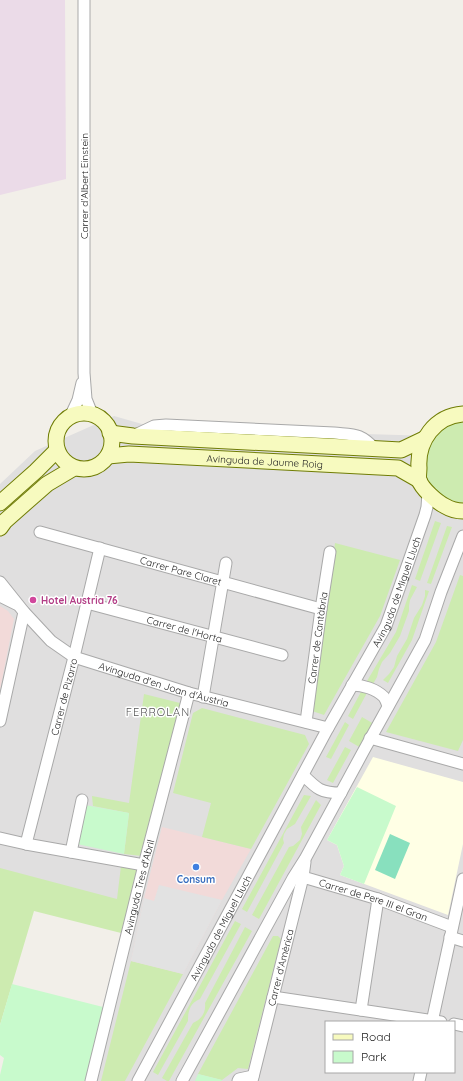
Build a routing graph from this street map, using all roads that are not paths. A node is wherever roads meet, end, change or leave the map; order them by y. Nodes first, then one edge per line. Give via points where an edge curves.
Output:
1 (84, 0) edge
2 (84, 373) junction
3 (92, 414) junction
4 (463, 414) edge
5 (70, 417) junction
6 (110, 433) junction
7 (424, 439) junction
8 (57, 450) junction
9 (108, 456) junction
10 (74, 468) junction
11 (419, 480) junction
12 (428, 493) junction
13 (0, 503) edge
14 (463, 511) edge
15 (0, 528) edge
16 (40, 532) dead end
17 (463, 536) edge
18 (100, 548) junction
19 (330, 552) dead end
20 (226, 563) dead end
21 (0, 582) edge
22 (223, 583) junction
23 (0, 596) edge
24 (87, 603) junction
25 (21, 608) junction
26 (321, 609) junction
27 (214, 638) junction
28 (282, 655) dead end
29 (74, 657) junction
30 (352, 685) junction
31 (189, 693) junction
32 (203, 697) junction
33 (388, 706) junction
34 (0, 721) edge
35 (306, 722) junction
36 (328, 728) junction
37 (370, 738) junction
38 (463, 764) edge
39 (303, 775) junction
40 (341, 793) junction
41 (82, 800) dead end
42 (0, 838) edge
43 (26, 844) junction
44 (71, 852) junction
45 (144, 865) junction
46 (298, 877) junction
47 (463, 879) edge
48 (378, 899) junction
49 (455, 927) edge
50 (463, 941) edge
51 (273, 997) junction
52 (361, 1010) junction
53 (435, 1021) edge
54 (252, 1079) edge
55 (91, 1081) edge
56 (138, 1081) edge
57 (182, 1081) edge
58 (238, 1081) edge

1 - 2 street, Carrer d'Albert Einstein
2 - 3 street, Carrer d'Albert Einstein via 86,399
2 - 5 street, Carrer d'Albert Einstein via 78,400
3 - 5 main road via 80,413
3 - 6 main road via 103,421
4 - 7 main road via 448,417 433,427
5 - 8 main road via 60,425 56,437
6 - 7 main road, Avinguda de Jaume Roig via 401,450
6 - 9 main road via 112,445
7 - 11 main road via 418,459
8 - 10 main road via 64,461
8 - 13 main road
9 - 10 main road via 99,465 87,469
9 - 11 main road, Avinguda de Jaume Roig via 129,454 398,468
10 - 15 main road via 47,484
11 - 12 main road
12 - 14 main road via 446,507
12 - 30 street, Avinguda de Miguel Lluch via 426,515 386,626
16 - 18 street, Carrer Pare Claret
17 - 33 street via 425,640
18 - 22 street, Carrer Pare Claret
18 - 24 street, Carrer de Pizarro
19 - 26 street, Carrer de Cantàbria
20 - 22 street
21 - 25 street, Avinguda d'en Joan d'Àustria
22 - 26 street, Carrer Pare Claret
22 - 27 street
23 - 25 street, Avinguda d'en Joan d'Àustria
24 - 27 street, Carrer de l'Horta
24 - 29 street, Carrer de Pizarro
25 - 29 street, Avinguda d'en Joan d'Àustria via 51,641
25 - 34 street
26 - 35 street, Carrer de Cantàbria
27 - 28 street, Carrer de l'Horta
27 - 32 street
29 - 31 street, Avinguda d'en Joan d'Àustria
29 - 43 street, Carrer de Pizarro
30 - 33 street via 375,690
30 - 36 street, Avinguda de Miguel Lluch
31 - 32 street, Avinguda d'en Joan d'Àustria
31 - 45 street, Avinguda Tres d'Abril
32 - 35 street, Avinguda d'en Joan d'Àustria
33 - 37 street
35 - 36 street, Avinguda d'en Joan d'Àustria
36 - 39 street, Avinguda de Miguel Lluch
37 - 38 street
37 - 40 street
39 - 40 street via 318,789
39 - 56 street, Avinguda de Miguel Lluch
40 - 46 street, Carrer d'Amèrica
41 - 44 street
42 - 43 street
43 - 44 street
44 - 45 street
45 - 55 street, Avinguda Tres d'Abril
46 - 48 street, Carrer de Pere III el Gran
46 - 51 street, Carrer d'Amèrica
46 - 57 street
47 - 49 street
48 - 49 street, Carrer de Pere III el Gran
48 - 52 street
49 - 50 street, Carrer de Pere III el Gran
49 - 53 street
51 - 52 street
51 - 54 street, Carrer d'Amèrica
52 - 53 street
54 - 58 street, Carrer d'Amèrica

